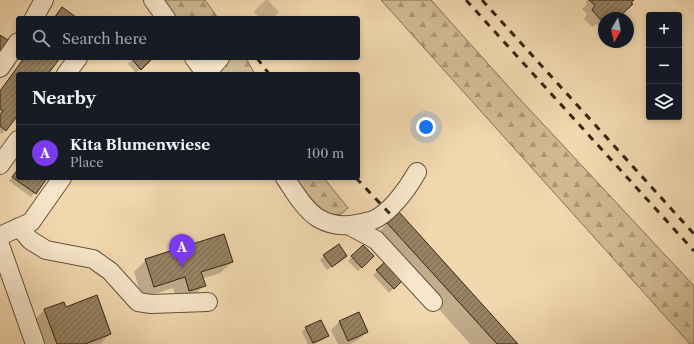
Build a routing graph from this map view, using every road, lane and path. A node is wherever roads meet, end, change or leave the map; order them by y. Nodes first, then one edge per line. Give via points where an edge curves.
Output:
1 (44, 0) edge
2 (153, 0) edge
3 (35, 16) edge
4 (165, 16) edge
5 (16, 45) edge
6 (76, 60) edge
7 (196, 60) edge
8 (218, 60) edge
9 (0, 68) edge
10 (68, 72) edge
11 (204, 72) edge
12 (208, 72) edge
13 (16, 143) edge
14 (0, 165) edge
15 (416, 172) dead end
16 (61, 180) edge
17 (286, 180) edge
18 (350, 226) junction
19 (19, 227) junction
20 (0, 236) edge
21 (0, 246) edge
22 (208, 302) dead end
23 (433, 302) dead end
24 (35, 344) edge

1 - 3 street
2 - 4 street
5 - 9 street
6 - 10 street
7 - 11 street
8 - 12 street
13 - 14 street
15 - 18 street via 399,198 386,211 373,221
16 - 19 street via 31,222
17 - 18 street via 306,207 317,217 334,225
18 - 23 street via 376,240
19 - 20 street
19 - 22 street via 30,240 46,250 93,260 110,271 138,302
21 - 24 street

